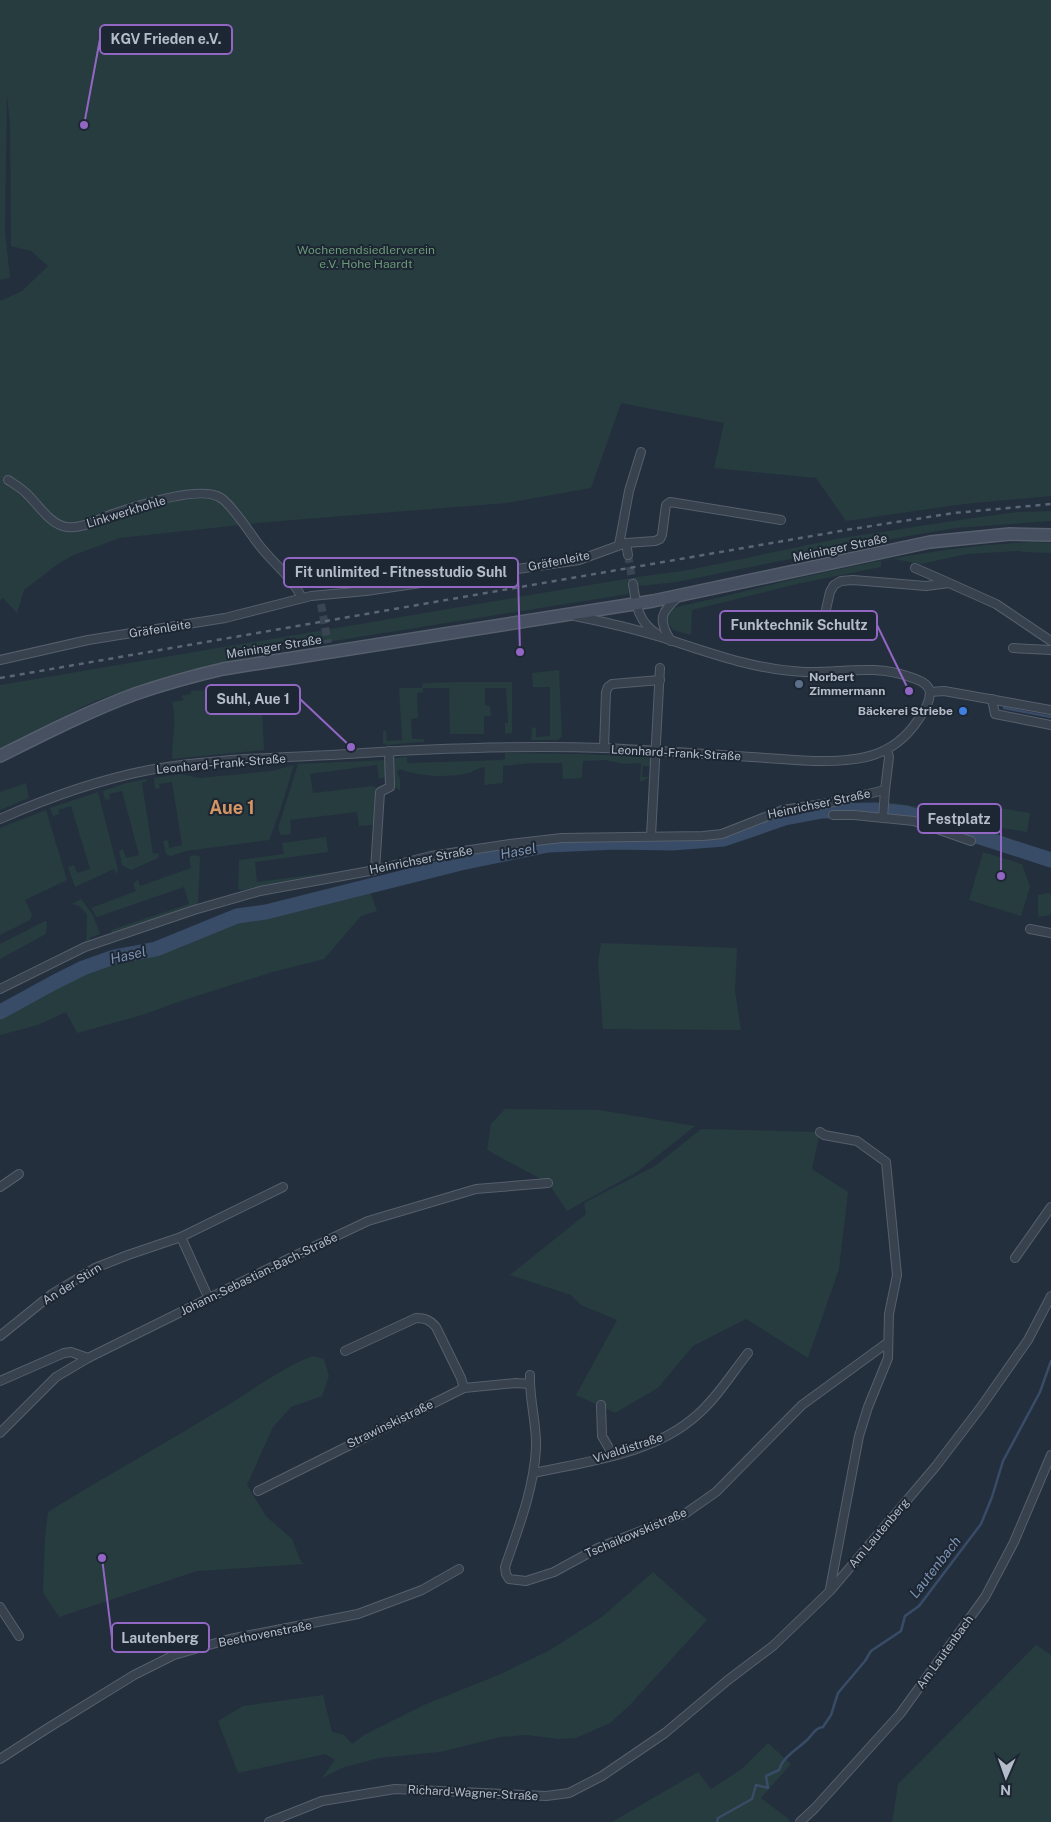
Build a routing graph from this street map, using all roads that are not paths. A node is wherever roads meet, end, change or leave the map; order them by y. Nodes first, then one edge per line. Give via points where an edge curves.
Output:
1 (641, 452) dead end
2 (8, 480) dead end
3 (781, 520) dead end
4 (1051, 535) edge
5 (622, 544) junction
6 (628, 555) tunnel mouth
7 (915, 568) dead end
8 (948, 583) junction
9 (633, 584) tunnel mouth
10 (319, 595) junction
11 (679, 596) junction
12 (302, 598) junction
13 (321, 604) tunnel mouth
14 (636, 604) junction
15 (566, 615) junction
16 (744, 617) dead end
17 (662, 638) junction
18 (671, 640) junction
19 (1051, 641) edge
20 (1013, 648) dead end
21 (1051, 650) edge
22 (0, 660) edge
23 (660, 668) dead end
24 (660, 680) junction
25 (930, 692) junction
26 (992, 699) junction
27 (1048, 717) edge
28 (604, 748) junction
29 (887, 750) junction
30 (389, 751) junction
31 (656, 752) junction
32 (0, 756) edge
33 (885, 790) junction
34 (833, 816) dead end
35 (883, 818) junction
36 (0, 819) edge
37 (651, 836) junction
38 (971, 841) dead end
39 (374, 870) junction
40 (1030, 929) dead end
41 (1051, 933) edge
42 (0, 989) edge
43 (820, 1132) dead end
44 (18, 1174) dead end
45 (548, 1183) dead end
46 (283, 1186) dead end
47 (0, 1187) edge
48 (1051, 1207) edge
49 (181, 1237) junction
50 (1015, 1258) dead end
51 (1051, 1296) edge
52 (209, 1299) junction
53 (0, 1336) edge
54 (887, 1342) junction
55 (345, 1351) dead end
56 (748, 1353) dead end
57 (88, 1358) junction
58 (530, 1375) dead end
59 (0, 1380) edge
60 (530, 1384) junction
61 (464, 1388) junction
62 (601, 1405) dead end
63 (0, 1433) edge
64 (613, 1455) junction
65 (1051, 1455) edge
66 (534, 1473) junction
67 (258, 1491) dead end
68 (459, 1569) dead end
69 (830, 1591) junction
70 (0, 1608) edge
71 (19, 1636) dead end
72 (665, 1733) joint
73 (0, 1759) edge
74 (270, 1822) edge
75 (800, 1822) edge

1 - 5 street via 629,491
2 - 12 street, Linkwerkhohle via 55,522 66,527 189,494 215,495 226,503 293,582
3 - 5 street, Gräfenleite via 670,502 666,505 660,539
4 - 11 main road, Meininger Straße via 1010,534 930,542
5 - 6 street
5 - 10 street, Gräfenleite via 579,560
7 - 8 street
8 - 16 street via 926,586 841,581 830,592 822,619
8 - 19 street via 996,604
9 - 14 street
10 - 12 street, Gräfenleite
10 - 13 street
11 - 14 main road, Meininger Straße
11 - 18 street via 667,606 663,616 664,629
12 - 22 street, Gräfenleite via 225,618 88,640
14 - 15 main road, Meininger Straße
14 - 17 street, Meininger Straße via 645,625
15 - 17 street, Meininger Straße via 616,624
15 - 32 main road, Meininger Straße via 459,633 330,647 223,669 176,681 96,710
17 - 18 street, Meininger Straße
18 - 25 street, Meininger Straße via 778,669 894,672 923,682
20 - 21 street
23 - 24 street
24 - 28 street via 608,687
24 - 31 street
25 - 26 street via 944,691
25 - 29 street, Leonhard-Frank-Straße via 928,706 910,732
26 - 27 street
26 - 27 street via 995,714
28 - 30 street, Leonhard-Frank-Straße
28 - 31 street, Leonhard-Frank-Straße
29 - 31 street, Leonhard-Frank-Straße via 862,759 833,762
29 - 33 street, Heinrichser Straße
30 - 36 street, Leonhard-Frank-Straße via 150,770 99,783
30 - 39 street via 390,787 380,792
31 - 37 street
33 - 35 street, Heinrichser Straße
33 - 37 street, Heinrichser Straße via 783,810 722,834
34 - 35 street, Heinrichser Straße
35 - 38 street, Heinrichser Straße via 914,821
37 - 39 street, Heinrichser Straße via 562,838 510,844 431,856
39 - 42 street, Heinrichser Straße via 260,892 194,910 86,947
40 - 41 street
43 - 54 street via 857,1141 886,1162 897,1275
44 - 47 street
45 - 52 street, Johann-Sebastian-Bach-Straße via 476,1189 368,1221
46 - 49 street, An der Stirn
48 - 50 street
49 - 52 street
49 - 53 street, An der Stirn via 95,1268 52,1294
51 - 69 street, Am Lautenberg via 1028,1340 981,1407 936,1466
52 - 57 street, Johann-Sebastian-Bach-Straße
54 - 66 street, Tschaikowskistraße via 802,1405 716,1492 686,1514 598,1548 554,1572 526,1581 509,1579 505,1567
54 - 69 street via 888,1358 859,1436
55 - 61 street via 416,1318 423,1318 436,1327
56 - 64 street, Vivaldistraße via 697,1415 671,1434
57 - 59 street via 64,1353
57 - 63 street, Johann-Sebastian-Bach-Straße via 56,1377
58 - 60 street, Tschaikowskistraße
60 - 61 street, Strawinskistraße
60 - 66 street, Tschaikowskistraße via 536,1446
61 - 67 street, Strawinskistraße
62 - 64 street via 602,1436
64 - 66 street, Vivaldistraße
65 - 75 street, Am Lautenbach via 1014,1542 985,1597 900,1714
68 - 73 street, Beethovenstraße via 422,1590 358,1614 230,1639 174,1655 134,1675
69 - 72 street, Am Lautenberg via 773,1646
70 - 71 street
72 - 74 street, Richard-Wagner-Straße via 602,1776 569,1793 546,1796 395,1789 322,1801

